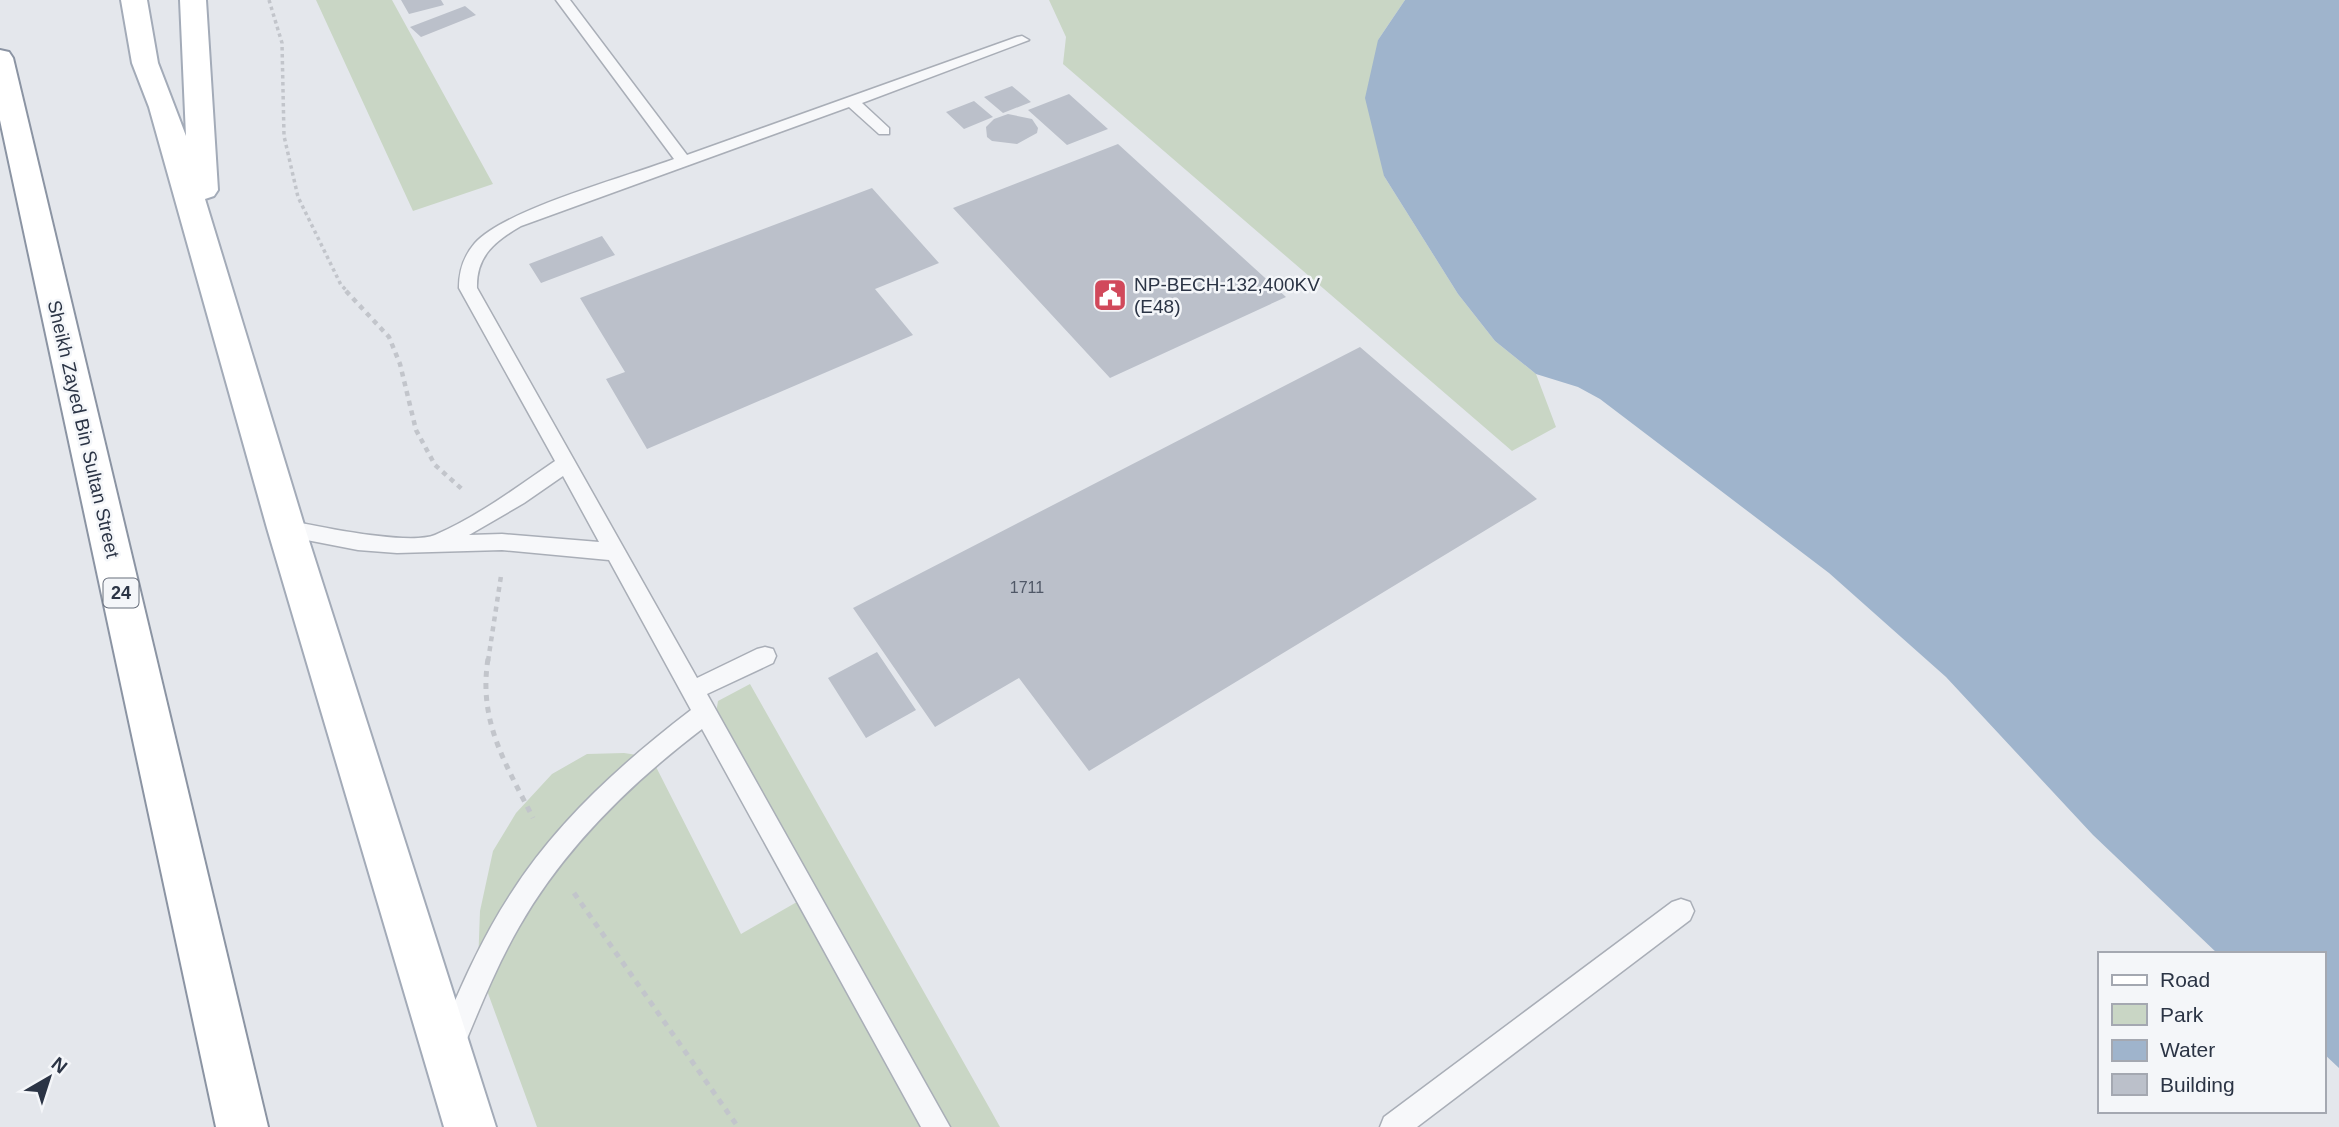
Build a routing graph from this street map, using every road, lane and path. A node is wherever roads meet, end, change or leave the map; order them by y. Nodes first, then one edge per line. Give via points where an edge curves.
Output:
1 (134, 0) edge
2 (155, 0) edge
3 (193, 0) edge
4 (563, 0) edge
5 (1022, 40) dead end
6 (0, 58) edge
7 (851, 101) junction
8 (163, 107) junction
9 (884, 131) dead end
10 (684, 160) junction
11 (206, 261) junction
12 (565, 464) junction
13 (286, 528) junction
14 (437, 543) junction
15 (615, 552) junction
16 (765, 656) dead end
17 (699, 702) junction
18 (1681, 911) dead end
19 (445, 1054) junction
20 (242, 1127) edge
21 (470, 1127) edge
22 (936, 1127) edge
23 (1394, 1127) edge

1 - 8 main road via 145,63
2 - 8 main road
3 - 11 main road
4 - 10 lane
5 - 7 lane
6 - 20 main road, Sheikh Zayed Bin Sultan Street / 24
7 - 9 lane
7 - 10 lane
8 - 11 main road
10 - 12 lane via 515,222 486,241 469,265 468,288
11 - 13 main road
12 - 14 lane via 491,515
12 - 15 lane
13 - 14 lane via 358,542
13 - 19 main road
14 - 15 lane via 540,544
15 - 17 lane
16 - 17 lane
17 - 19 lane via 609,790 550,858 518,905
17 - 22 lane
18 - 23 lane
19 - 21 main road

